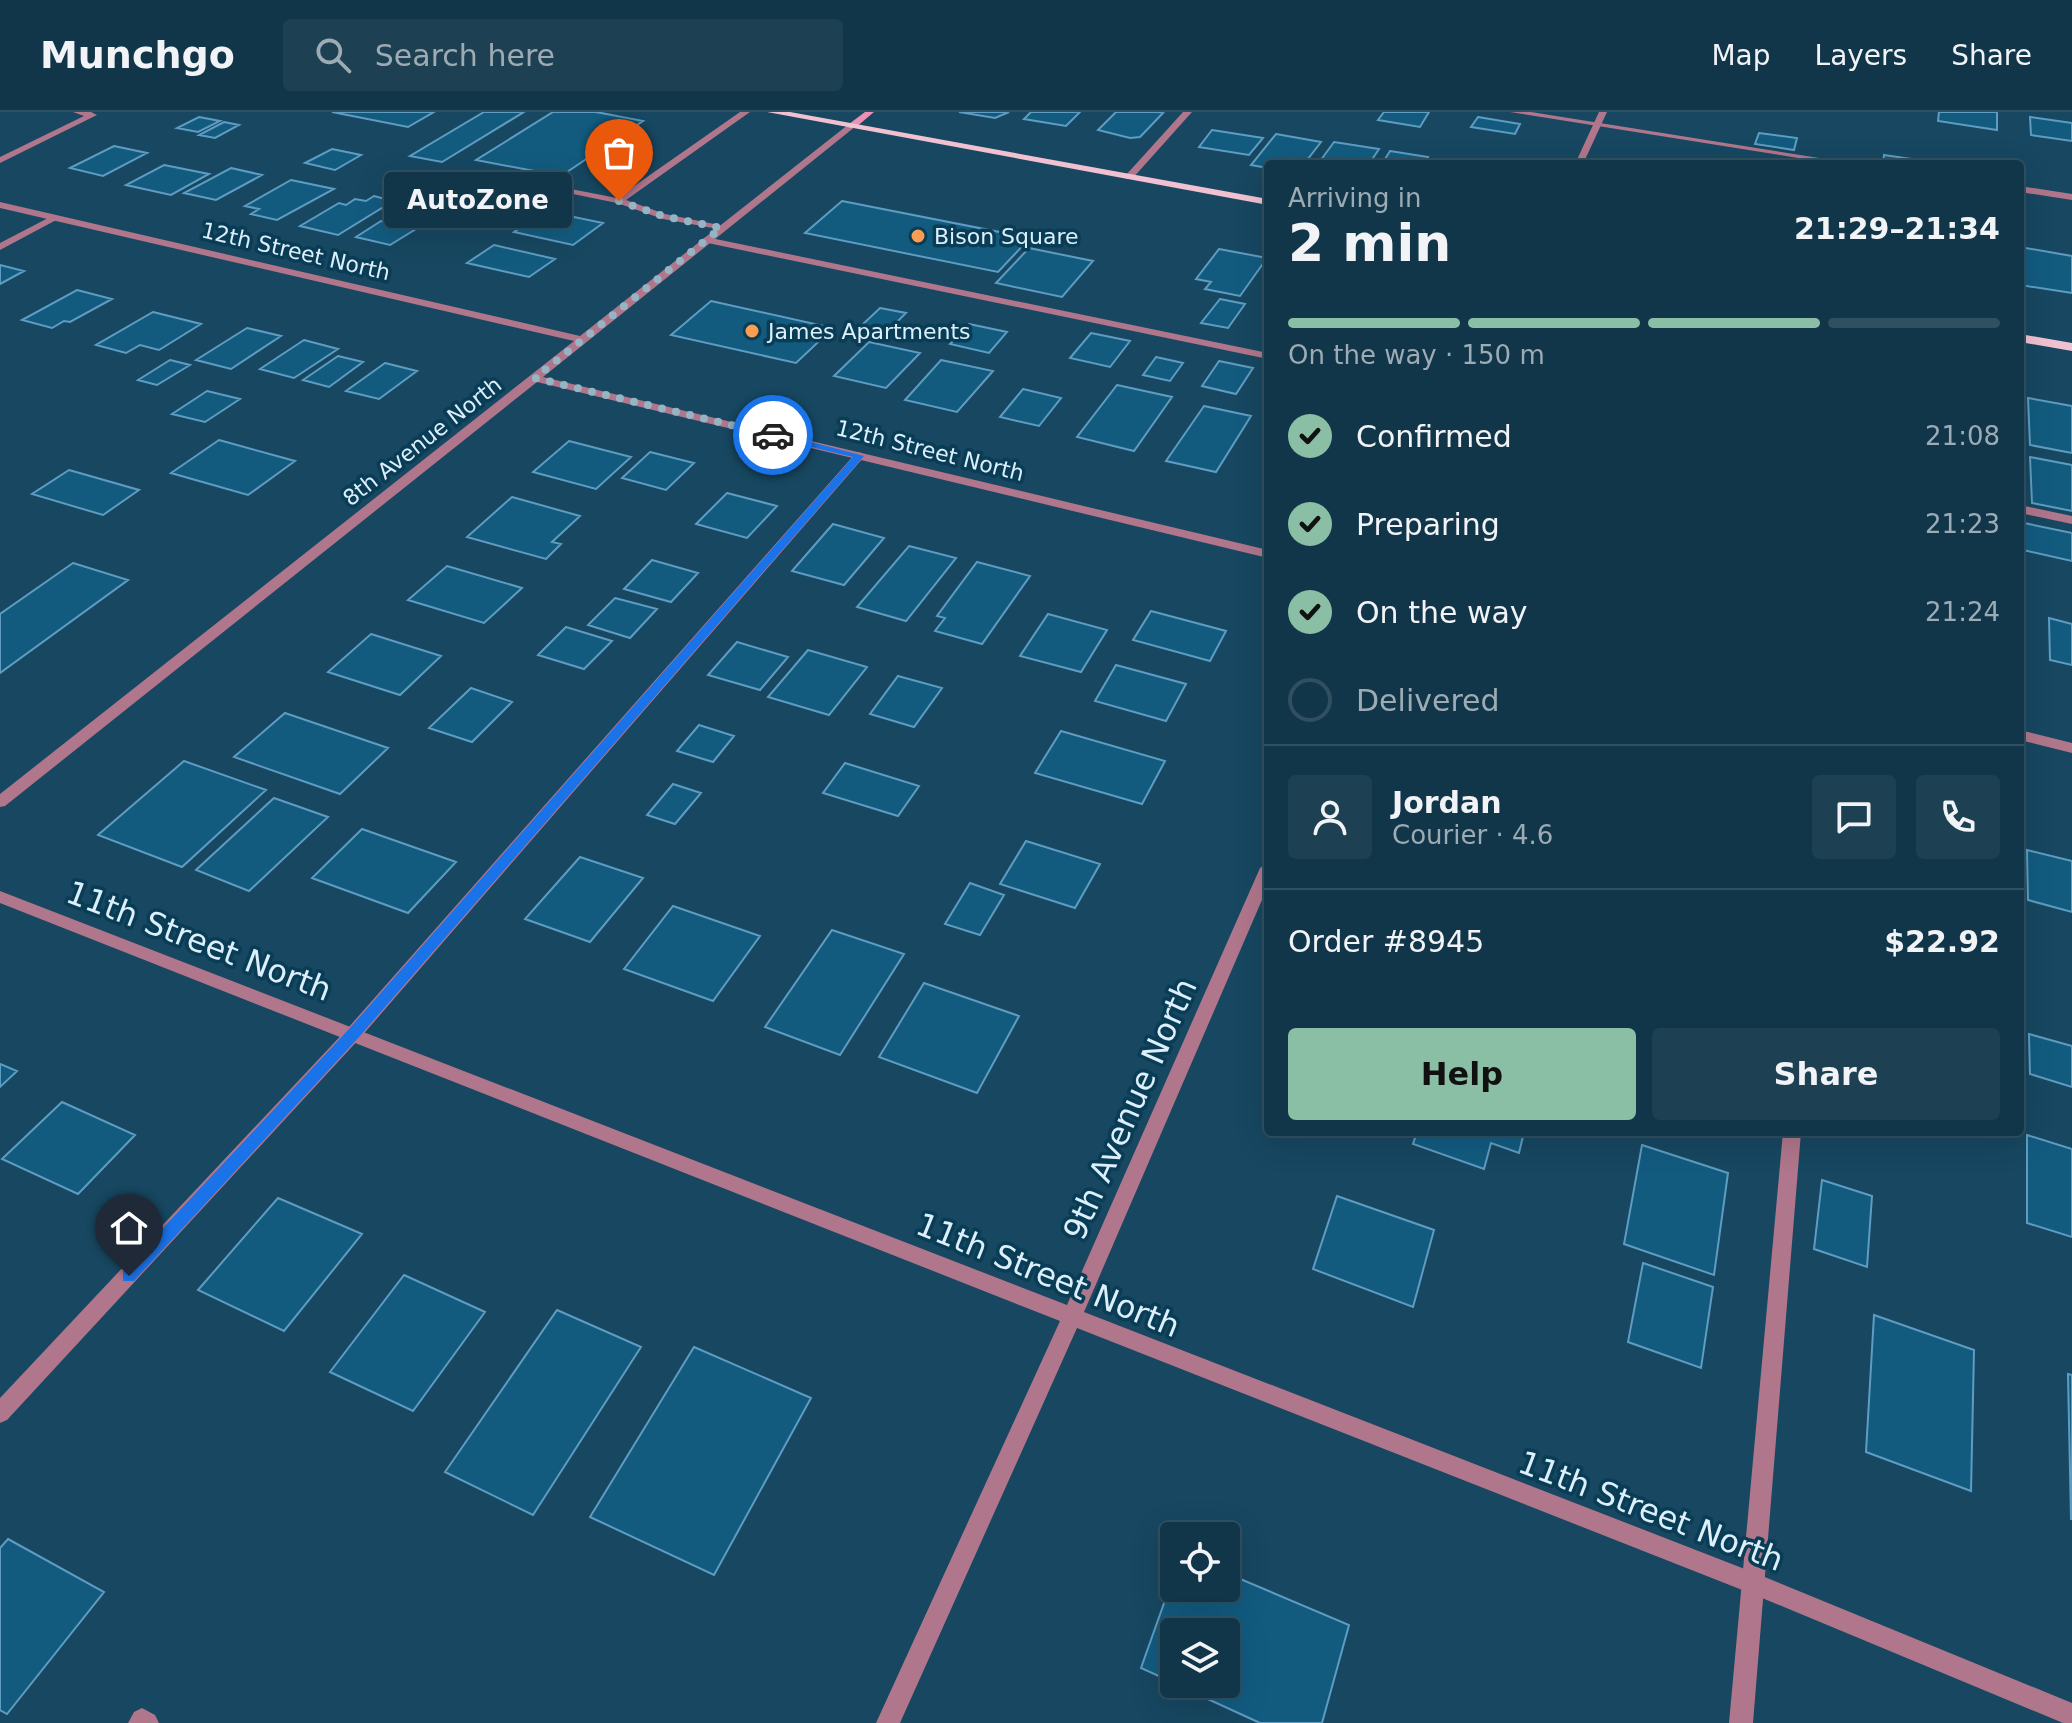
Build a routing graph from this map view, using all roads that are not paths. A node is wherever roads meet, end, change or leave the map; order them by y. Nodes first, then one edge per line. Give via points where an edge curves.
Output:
1 (77, 112) edge
2 (746, 112) edge
3 (772, 112) edge
4 (870, 112) edge
5 (1188, 112) edge
6 (1514, 112) edge
7 (1603, 112) edge
8 (1596, 125) junction
9 (852, 126) junction
10 (0, 160) edge
11 (1581, 160) edge
12 (1827, 160) edge
13 (1129, 177) junction
14 (509, 180) dead end
15 (2024, 190) edge
16 (2072, 197) edge
17 (619, 201) junction
18 (1264, 201) edge
19 (0, 205) edge
20 (55, 218) junction
21 (721, 228) junction
22 (706, 240) junction
23 (0, 247) edge
24 (2024, 339) edge
25 (582, 340) junction
26 (2072, 347) edge
27 (1264, 355) edge
28 (535, 378) junction
29 (859, 456) junction
30 (2024, 510) edge
31 (2072, 520) edge
32 (1264, 553) edge
33 (2024, 736) edge
34 (2072, 748) edge
35 (0, 802) edge
36 (1264, 877) edge
37 (0, 897) edge
38 (354, 1033) junction
39 (1792, 1136) edge
40 (1072, 1316) junction
41 (0, 1413) edge
42 (1755, 1584) junction
43 (2072, 1715) edge
44 (140, 1723) edge
45 (147, 1723) edge
46 (888, 1723) edge
47 (1741, 1723) edge

1 - 10 street via 93,115
2 - 17 street
3 - 9 main road
4 - 9 street, 8th Avenue North
5 - 13 street
6 - 8 street
7 - 8 street
8 - 11 street
8 - 12 street
9 - 13 main road
9 - 21 street, 8th Avenue North
13 - 18 main road
14 - 17 street
15 - 16 street
17 - 21 street
19 - 20 street, 12th Street North
20 - 23 street
20 - 25 street, 12th Street North
21 - 22 street, 8th Avenue North
22 - 25 street, 8th Avenue North
22 - 27 street
24 - 26 main road
25 - 28 street, 8th Avenue North
28 - 29 street, 12th Street North
28 - 35 street, 8th Avenue North
29 - 32 street, 12th Street North
29 - 38 street
30 - 31 street
33 - 34 street
36 - 40 street, 9th Avenue North
37 - 38 street, 11th Street North
38 - 40 street, 11th Street North
38 - 41 street
39 - 42 street
40 - 42 street, 11th Street North
40 - 46 street, 9th Avenue North
42 - 43 street, 11th Street North
42 - 47 street
44 - 45 street

